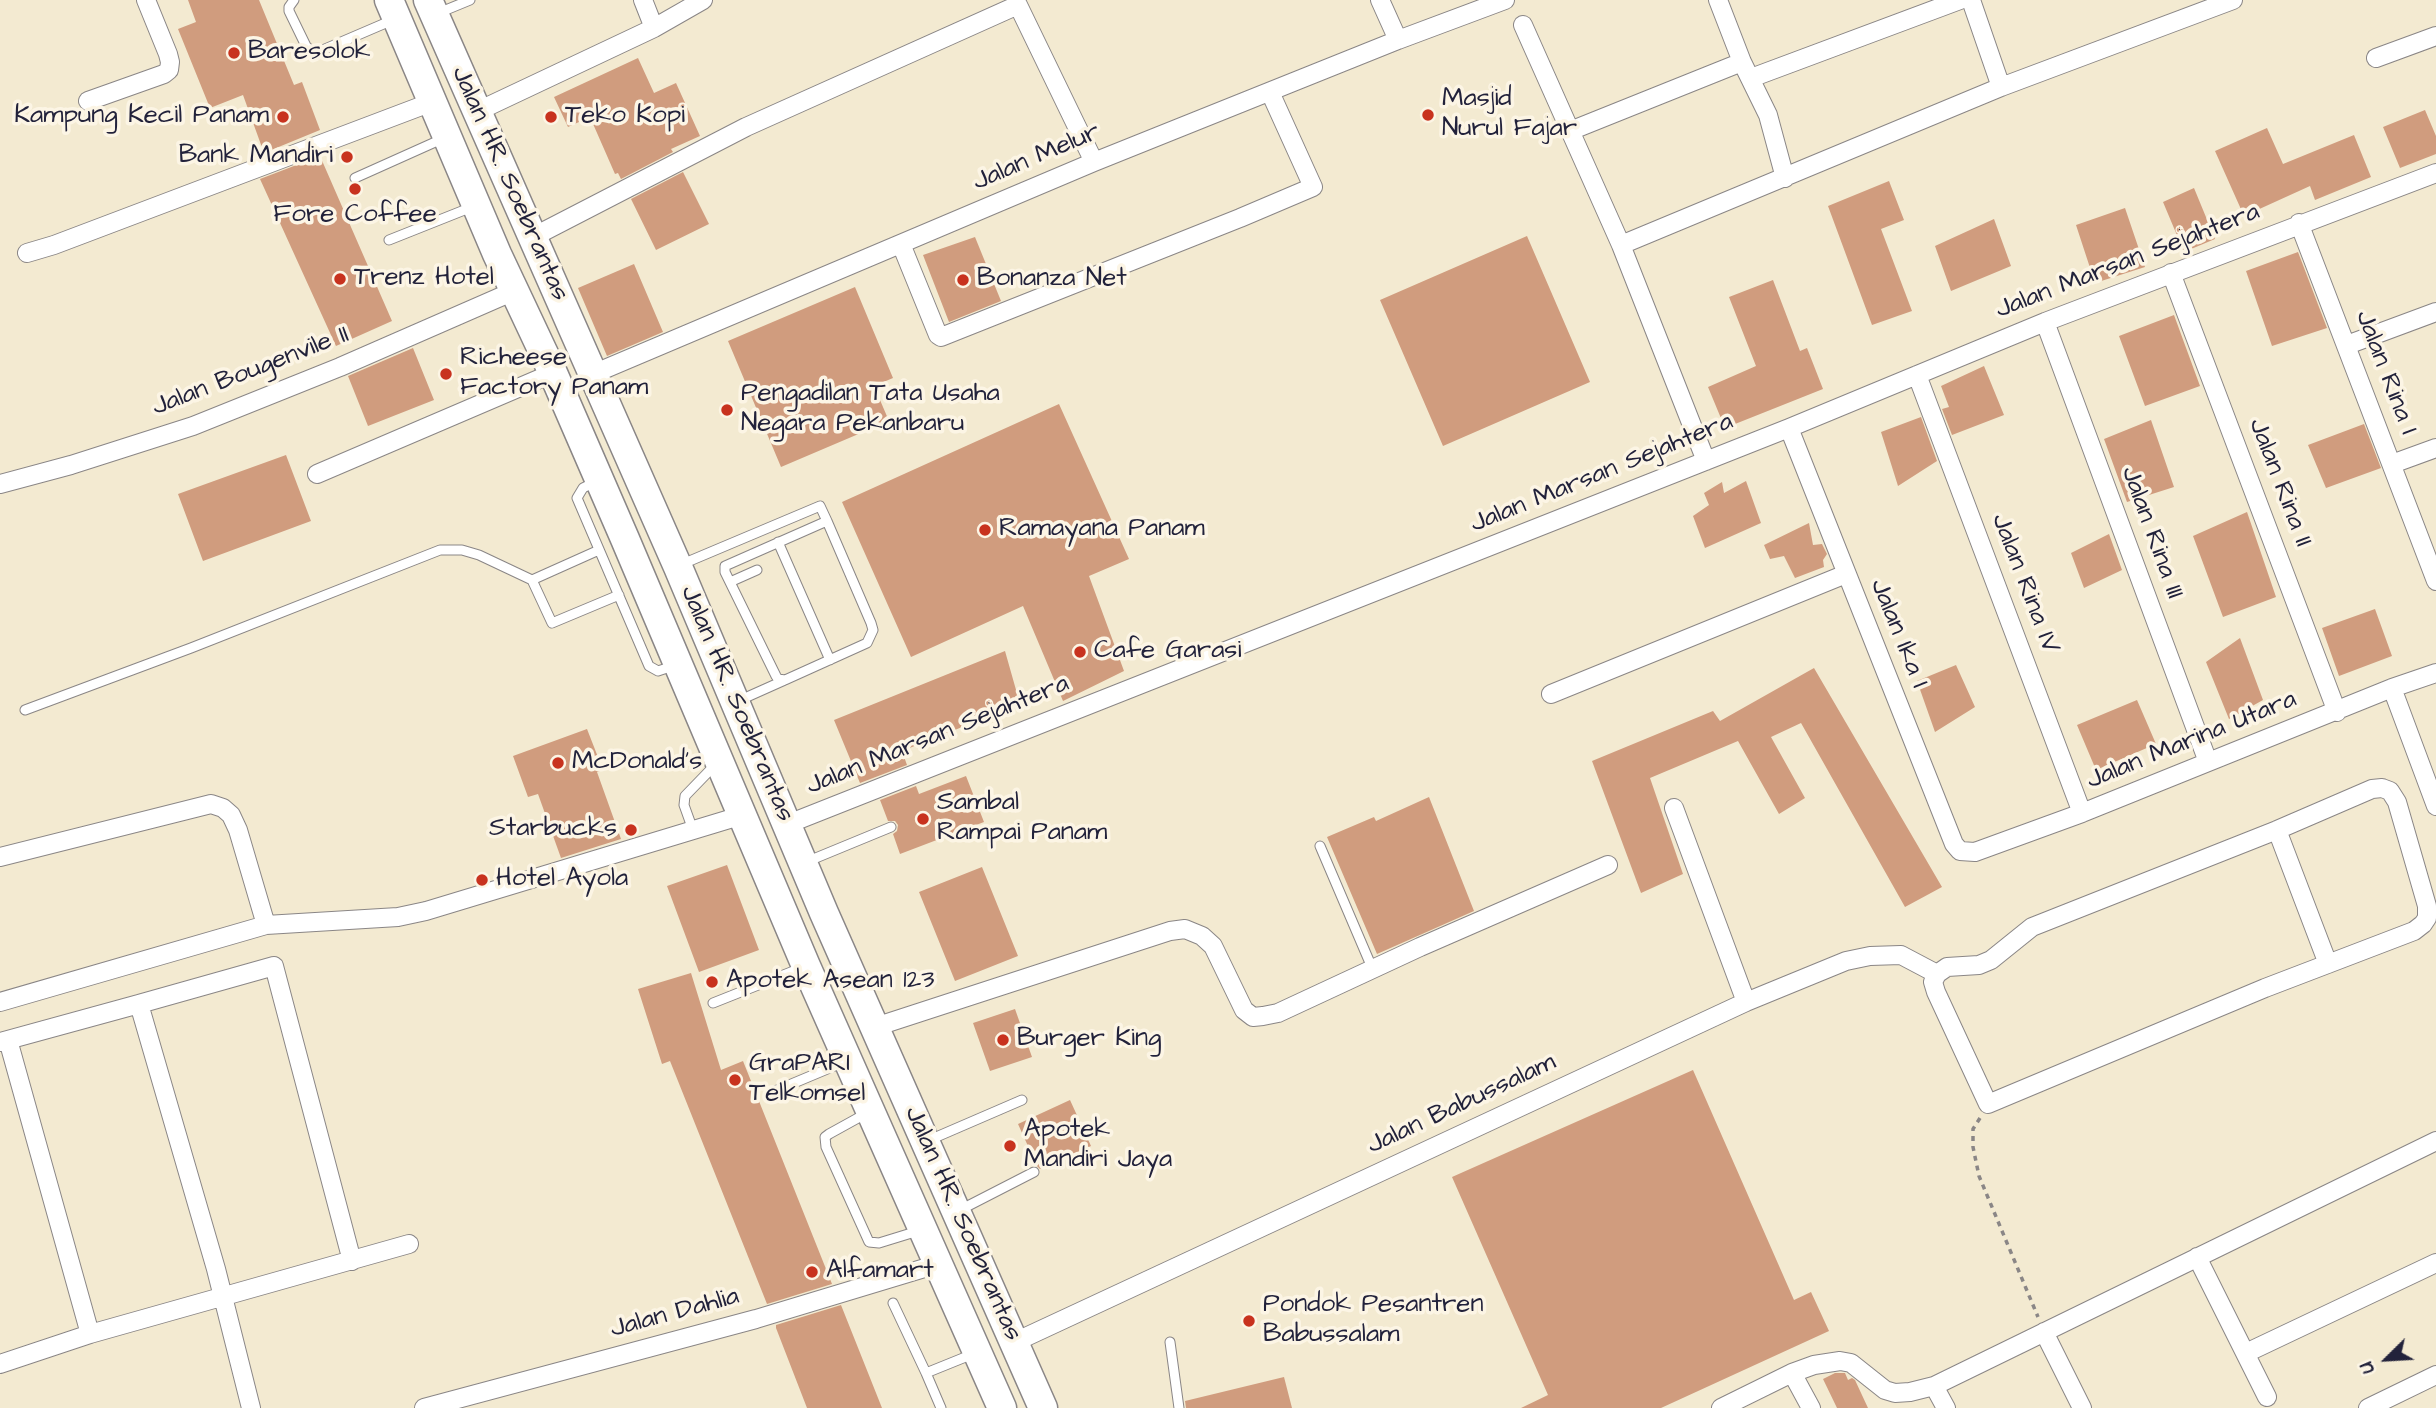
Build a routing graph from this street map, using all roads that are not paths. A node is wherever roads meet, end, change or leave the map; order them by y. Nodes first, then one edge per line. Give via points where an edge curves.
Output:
1 (146, 0) edge
2 (294, 0) edge
3 (470, 0) edge
4 (643, 0) edge
5 (703, 0) edge
6 (1380, 0) edge
7 (1505, 0) edge
8 (1718, 0) edge
9 (1960, 0) edge
10 (1971, 0) edge
11 (2233, 0) edge
12 (1023, 2) edge
13 (431, 7) edge
14 (393, 9) edge
15 (1523, 25) dead end
16 (654, 28) junction
17 (2436, 36) edge
18 (1398, 40) junction
19 (2375, 58) dead end
20 (1746, 70) junction
21 (2001, 87) junction
22 (1270, 92) junction
23 (88, 101) dead end
24 (432, 102) junction
25 (476, 112) junction
26 (1570, 131) junction
27 (447, 137) junction
28 (1094, 162) junction
29 (2436, 173) edge
30 (355, 178) dead end
31 (1785, 178) junction
32 (477, 205) junction
33 (2299, 223) junction
34 (531, 237) junction
35 (388, 240) dead end
36 (901, 244) junction
37 (1620, 245) junction
38 (27, 253) dead end
39 (2171, 273) junction
40 (514, 291) junction
41 (2436, 312) edge
42 (2045, 322) junction
43 (2347, 345) junction
44 (553, 373) junction
45 (593, 374) junction
46 (1917, 375) junction
47 (1789, 428) junction
48 (2436, 448) edge
49 (1706, 461) junction
50 (2392, 464) junction
51 (317, 474) dead end
52 (599, 480) junction
53 (0, 484) edge
54 (827, 521) junction
55 (778, 542) junction
56 (600, 550) junction
57 (678, 566) junction
58 (757, 570) dead end
59 (1846, 574) junction
60 (532, 580) junction
61 (2436, 581) edge
62 (730, 582) junction
63 (619, 595) junction
64 (830, 660) junction
65 (678, 664) junction
66 (2436, 673) edge
67 (785, 680) junction
68 (2392, 688) junction
69 (1551, 694) dead end
70 (736, 702) junction
71 (25, 710) dead end
72 (2337, 712) junction
73 (719, 761) junction
74 (2208, 762) junction
75 (2436, 806) edge
76 (1674, 808) dead end
77 (2082, 813) junction
78 (743, 815) junction
79 (788, 824) junction
80 (891, 827) dead end
81 (693, 830) junction
82 (2277, 830) junction
83 (1320, 846) dead end
84 (1965, 853) joint
85 (0, 857) edge
86 (804, 862) junction
87 (1608, 864) dead end
88 (266, 925) junction
89 (2328, 964) junction
90 (806, 966) junction
91 (1373, 970) junction
92 (1937, 974) junction
93 (0, 1002) edge
94 (1746, 1002) junction
95 (713, 1003) dead end
96 (139, 1004) junction
97 (874, 1027) junction
98 (4, 1041) edge
99 (849, 1060) junction
100 (769, 1093) dead end
101 (1022, 1100) dead end
102 (872, 1111) junction
103 (2435, 1143) edge
104 (931, 1152) junction
105 (1034, 1172) dead end
106 (901, 1178) junction
107 (956, 1212) junction
108 (923, 1229) junction
109 (409, 1244) dead end
110 (972, 1247) junction
111 (2197, 1257) junction
112 (352, 1261) junction
113 (2436, 1263) edge
114 (938, 1264) junction
115 (222, 1298) junction
116 (893, 1303) dead end
117 (2044, 1332) junction
118 (90, 1334) junction
119 (1014, 1342) junction
120 (1170, 1342) dead end
121 (978, 1352) junction
122 (2246, 1353) junction
123 (0, 1364) edge
124 (926, 1373) junction
125 (1792, 1373) junction
126 (2436, 1375) edge
127 (1934, 1387) junction
128 (2267, 1397) dead end
129 (251, 1408) edge
130 (424, 1408) edge
131 (941, 1408) edge
132 (1002, 1408) edge
133 (1043, 1408) edge
134 (1179, 1408) edge
135 (1721, 1408) edge
136 (1811, 1408) edge
137 (1946, 1408) edge
138 (2081, 1408) edge
139 (2368, 1408) edge

1 - 23 street via 168,54 169,70
2 - 14 lane via 289,11 306,46 318,52
3 - 13 lane
4 - 16 street
5 - 16 street
6 - 18 street
7 - 18 street, Jalan Melur
8 - 20 street
9 - 20 street
10 - 21 street
11 - 21 street
12 - 28 street
12 - 34 street via 746,127
13 - 25 main road, Jalan HR. Soebrantas
14 - 24 main road, Jalan HR. Soebrantas
15 - 26 street
16 - 25 street
17 - 19 street
18 - 22 street, Jalan Melur
20 - 26 street
20 - 31 street via 1768,115
21 - 31 street
22 - 28 street, Jalan Melur
22 - 36 street via 1313,187 1240,218 942,337
24 - 27 main road, Jalan HR. Soebrantas
24 - 38 street
25 - 34 main road, Jalan HR. Soebrantas
26 - 37 street
27 - 30 lane
27 - 32 main road, Jalan HR. Soebrantas
28 - 36 street, Jalan Melur
29 - 33 street, Jalan Marsan Sejahtera
31 - 37 street
32 - 35 lane
32 - 40 main road, Jalan HR. Soebrantas
33 - 39 street, Jalan Marsan Sejahtera
33 - 43 street, Jalan Rina I
34 - 45 main road, Jalan HR. Soebrantas
36 - 45 street, Jalan Melur
37 - 49 street
39 - 42 street, Jalan Marsan Sejahtera
39 - 72 street, Jalan Rina II
40 - 44 main road, Jalan HR. Soebrantas
40 - 53 street, Jalan Bougenvile II via 193,426
41 - 43 street
42 - 46 street, Jalan Marsan Sejahtera
42 - 74 street, Jalan Rina III
43 - 50 street, Jalan Rina I
44 - 51 street
44 - 52 main road, Jalan HR. Soebrantas
45 - 57 main road, Jalan HR. Soebrantas
46 - 47 street, Jalan Marsan Sejahtera
46 - 77 street, Jalan Rina IV
47 - 49 street, Jalan Marsan Sejahtera
47 - 59 street, Jalan Ika I
48 - 50 street
49 - 79 street, Jalan Marsan Sejahtera
50 - 61 street, Jalan Rina I
52 - 56 lane via 583,488 577,498
52 - 65 main road, Jalan HR. Soebrantas
54 - 55 lane
54 - 57 lane via 820,506
54 - 64 lane via 873,630 867,643
55 - 62 lane via 725,566
55 - 64 lane
56 - 60 lane
56 - 63 lane
57 - 70 main road, Jalan HR. Soebrantas
58 - 62 lane
59 - 69 street
59 - 84 street, Jalan Ika I via 1954,844
60 - 63 lane via 552,623
60 - 71 lane via 479,555 440,550
62 - 67 lane via 776,676
63 - 65 lane via 649,666 658,671
64 - 67 lane
65 - 73 main road, Jalan HR. Soebrantas
66 - 68 street, Jalan Marina Utara
67 - 70 lane
68 - 72 street, Jalan Marina Utara
68 - 75 street
70 - 79 main road, Jalan HR. Soebrantas
72 - 74 street, Jalan Marina Utara
73 - 78 main road, Jalan HR. Soebrantas
73 - 81 lane via 685,796
74 - 77 street, Jalan Marina Utara
76 - 94 street
77 - 84 street, Jalan Marina Utara
78 - 81 street
78 - 90 main road, Jalan HR. Soebrantas
79 - 86 main road, Jalan HR. Soebrantas
80 - 86 lane
81 - 88 street via 426,911 398,917
82 - 89 street
82 - 89 street via 2372,789 2390,791 2397,802 2427,918 2414,931
82 - 92 street via 2032,928 1991,960
83 - 91 lane
85 - 88 street via 211,804 231,815 238,830
86 - 97 main road, Jalan HR. Soebrantas
87 - 91 street
88 - 93 street
89 - 92 street via 1988,1104 1936,992 1933,982
90 - 95 lane
90 - 99 main road, Jalan HR. Soebrantas
91 - 97 street via 1278,1013 1253,1017 1244,1010 1213,946 1185,929
92 - 94 street, Jalan Babussalam via 1901,955 1870,956 1846,961
94 - 119 street, Jalan Babussalam
96 - 98 street
96 - 112 street via 274,966
96 - 115 street
97 - 104 main road, Jalan HR. Soebrantas
98 - 118 street
99 - 100 lane
99 - 102 main road, Jalan HR. Soebrantas
101 - 104 lane
102 - 106 main road, Jalan HR. Soebrantas
102 - 108 lane via 825,1137 826,1146 869,1242
103 - 111 street
104 - 106 main road
104 - 107 main road, Jalan HR. Soebrantas
105 - 107 lane
106 - 108 main road, Jalan HR. Soebrantas
107 - 110 main road, Jalan HR. Soebrantas
108 - 114 main road, Jalan HR. Soebrantas
109 - 112 street
110 - 114 main road
110 - 119 main road, Jalan HR. Soebrantas
111 - 117 street
111 - 122 street
112 - 115 street
113 - 122 street
114 - 121 main road, Jalan HR. Soebrantas
114 - 130 street, Jalan Dahlia via 756,1319
115 - 118 street
115 - 129 street
116 - 124 lane
117 - 127 street
117 - 138 street
118 - 123 street
119 - 133 main road, Jalan HR. Soebrantas
120 - 134 lane
121 - 124 lane
121 - 132 main road, Jalan HR. Soebrantas
122 - 128 street
124 - 131 lane
125 - 127 street via 1840,1360 1861,1368 1885,1390 1895,1393
125 - 135 street
125 - 136 street
126 - 139 street
127 - 137 street

